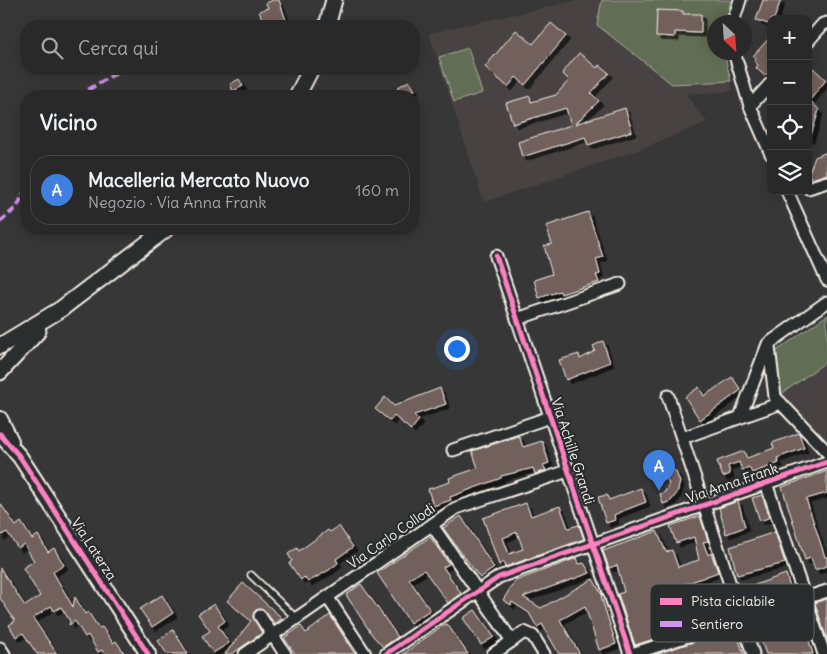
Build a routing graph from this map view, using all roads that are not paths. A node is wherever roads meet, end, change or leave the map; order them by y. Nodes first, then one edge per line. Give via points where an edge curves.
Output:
1 (334, 0) edge
2 (740, 0) edge
3 (735, 15) edge
4 (329, 20) edge
5 (827, 23) edge
6 (812, 37) edge
7 (736, 60) edge
8 (308, 75) edge
9 (767, 87) edge
10 (300, 90) edge
11 (750, 106) junction
12 (769, 150) edge
13 (827, 182) edge
14 (812, 187) edge
15 (793, 195) edge
16 (158, 235) edge
17 (496, 256) dead end
18 (822, 256) edge
19 (827, 280) edge
20 (620, 284) dead end
21 (827, 302) edge
22 (62, 310) junction
23 (517, 319) junction
24 (768, 344) junction
25 (0, 346) edge
26 (0, 372) edge
27 (668, 396) dead end
28 (781, 403) junction
29 (550, 417) junction
30 (740, 417) junction
31 (0, 419) edge
32 (0, 434) edge
33 (682, 438) junction
34 (453, 450) dead end
35 (827, 452) edge
36 (20, 457) junction
37 (827, 462) edge
38 (568, 471) junction
39 (766, 483) junction
40 (704, 504) junction
41 (432, 525) junction
42 (592, 544) junction
43 (251, 575) dead end
44 (731, 584) edge
45 (799, 584) edge
46 (477, 591) junction
47 (827, 591) edge
48 (814, 595) edge
49 (328, 598) junction
50 (260, 616) dead end
51 (296, 618) junction
52 (814, 626) edge
53 (273, 635) junction
54 (512, 641) junction
55 (664, 642) edge
56 (749, 642) edge
57 (0, 648) edge
58 (628, 653) edge
59 (4, 654) edge
60 (148, 654) edge
61 (245, 654) edge
62 (285, 654) edge
63 (365, 654) edge
64 (386, 654) edge
65 (493, 654) edge
66 (544, 654) edge
67 (753, 654) edge
68 (824, 654) edge

1 - 4 main road
2 - 3 street
5 - 6 street
7 - 11 street
8 - 10 main road
9 - 11 street
11 - 12 street
13 - 14 street
15 - 18 street
16 - 22 main road
17 - 23 street, Via Achille Grandi
18 - 19 street
20 - 23 street
21 - 24 street
22 - 25 main road
22 - 26 main road
23 - 29 street, Via Achille Grandi
24 - 28 street via 775,397
24 - 30 street
27 - 33 street
28 - 30 street
28 - 35 street
29 - 34 street
29 - 38 street, Via Achille Grandi
30 - 33 street
31 - 36 street
32 - 36 street
33 - 40 street
36 - 60 street, Via Laterza
37 - 39 street, Via Anna Frank
38 - 41 street, Via Carlo Collodi via 456,508
38 - 42 street, Via Achille Grandi
39 - 40 street, Via Anna Frank
39 - 45 street
40 - 42 street, Via Anna Frank
40 - 44 street
41 - 46 street
41 - 49 street, Via Carlo Collodi
42 - 46 street, Via Anna Frank via 499,577
42 - 58 street, Via Achille Grandi
43 - 51 lane
46 - 54 street
46 - 64 street, Via Anna Frank
47 - 48 street
49 - 51 street, Via Carlo Collodi
49 - 63 street
50 - 53 street
51 - 53 street, Via Carlo Collodi
52 - 68 street
53 - 61 street, Via Carlo Collodi
53 - 62 street
54 - 65 street
54 - 66 street via 524,632 533,636
55 - 58 street
56 - 67 street
57 - 59 street

